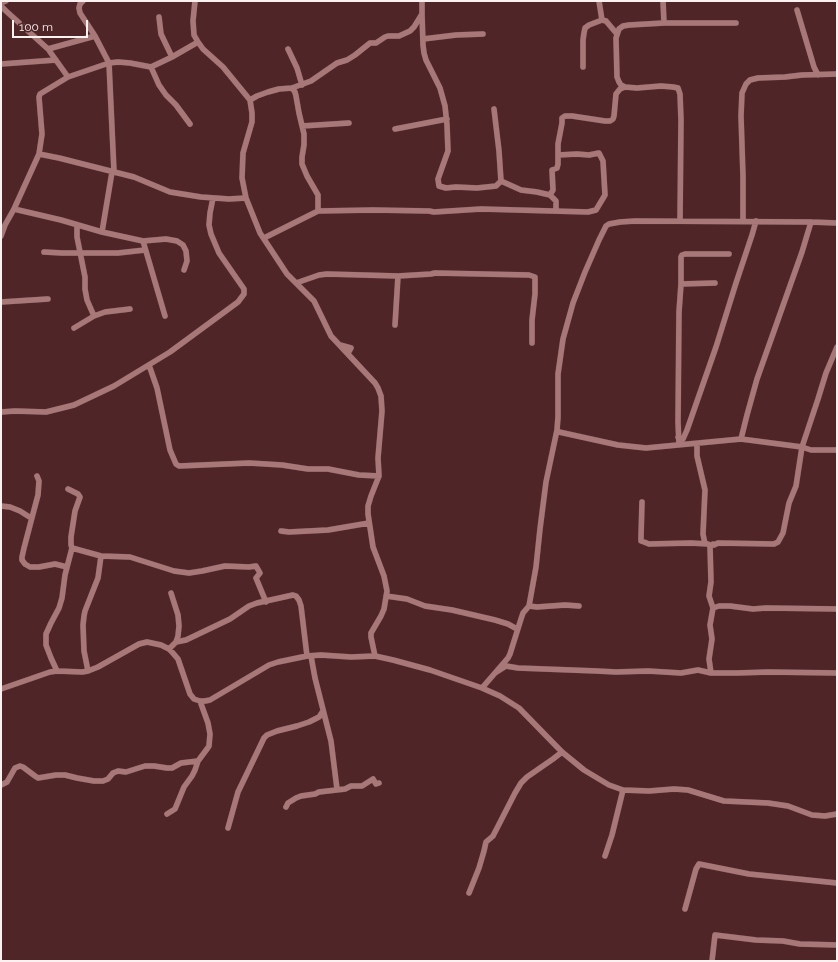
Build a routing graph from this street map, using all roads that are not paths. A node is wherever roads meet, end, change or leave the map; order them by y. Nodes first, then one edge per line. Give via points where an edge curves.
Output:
1 (6, 1) edge
2 (83, 1) edge
3 (196, 1) edge
4 (422, 1) edge
5 (599, 1) edge
6 (663, 1) edge
7 (1, 4) edge
8 (797, 10) dead end
9 (422, 14) junction
10 (159, 17) dead end
11 (602, 20) junction
12 (664, 23) junction
13 (736, 23) dead end
14 (483, 34) dead end
15 (617, 34) junction
16 (95, 36) junction
17 (423, 39) junction
18 (198, 42) junction
19 (48, 49) junction
20 (288, 49) dead end
21 (172, 57) junction
22 (56, 60) junction
23 (110, 63) junction
24 (1, 64) edge
25 (151, 67) junction
26 (583, 67) dead end
27 (837, 74) edge
28 (818, 75) junction
29 (68, 77) junction
30 (302, 85) junction
31 (626, 87) junction
32 (292, 88) junction
33 (250, 100) junction
34 (494, 109) dead end
35 (447, 119) junction
36 (349, 123) dead end
37 (190, 124) dead end
38 (302, 126) junction
39 (395, 129) dead end
40 (39, 154) junction
41 (558, 155) junction
42 (113, 172) junction
43 (501, 181) junction
44 (550, 195) junction
45 (213, 198) junction
46 (246, 198) junction
47 (14, 209) junction
48 (318, 211) junction
49 (556, 211) junction
50 (680, 221) junction
51 (743, 221) junction
52 (756, 221) junction
53 (811, 222) junction
54 (837, 223) edge
55 (77, 225) junction
56 (102, 232) junction
57 (1, 236) edge
58 (264, 238) junction
59 (143, 241) junction
60 (146, 250) junction
61 (138, 251) junction
62 (44, 252) dead end
63 (80, 252) junction
64 (729, 254) dead end
65 (184, 270) dead end
66 (398, 276) junction
67 (296, 282) junction
68 (715, 283) dead end
69 (681, 284) junction
70 (48, 299) dead end
71 (1, 302) edge
72 (130, 309) dead end
73 (94, 316) junction
74 (165, 316) dead end
75 (395, 325) dead end
76 (74, 328) dead end
77 (532, 343) dead end
78 (837, 347) edge
79 (149, 365) junction
80 (1, 412) edge
81 (556, 430) junction
82 (678, 437) junction
83 (741, 439) junction
84 (697, 444) junction
85 (679, 445) junction
86 (802, 447) junction
87 (837, 450) edge
88 (37, 476) dead end
89 (378, 476) junction
90 (68, 489) dead end
91 (642, 502) dead end
92 (1, 506) edge
93 (34, 510) junction
94 (26, 514) junction
95 (32, 518) junction
96 (369, 523) junction
97 (281, 531) dead end
98 (708, 545) junction
99 (72, 548) junction
100 (101, 556) junction
101 (67, 566) junction
102 (171, 592) dead end
103 (386, 596) junction
104 (266, 602) junction
105 (529, 606) junction
106 (579, 606) dead end
107 (713, 608) junction
108 (837, 608) edge
109 (517, 630) junction
110 (176, 642) junction
111 (169, 649) junction
112 (309, 656) junction
113 (375, 656) junction
114 (58, 671) junction
115 (88, 671) junction
116 (495, 673) junction
117 (711, 673) junction
118 (837, 673) edge
119 (482, 688) junction
120 (1, 689) edge
121 (200, 701) junction
122 (323, 711) junction
123 (562, 752) junction
124 (198, 761) junction
125 (379, 783) dead end
126 (1, 785) edge
127 (337, 789) junction
128 (623, 790) junction
129 (286, 807) dead end
130 (167, 814) dead end
131 (837, 814) edge
132 (228, 828) dead end
133 (605, 856) dead end
134 (837, 883) edge
135 (469, 894) dead end
136 (685, 909) dead end
137 (837, 945) edge
138 (712, 961) edge

1 - 7 street
2 - 16 street via 79,8 80,13
3 - 18 street via 193,21 194,35
4 - 9 street
5 - 11 street
6 - 12 street
7 - 19 street
8 - 28 street
9 - 17 street
9 - 30 street via 410,31 370,43 351,58
10 - 21 street via 161,34
11 - 15 street
11 - 26 street via 585,28
12 - 13 street
12 - 15 street via 623,26
14 - 17 street
15 - 31 street via 617,77
16 - 19 street
16 - 23 street
17 - 35 street via 426,60 440,88
18 - 21 street
18 - 33 street
19 - 22 street
20 - 30 street
21 - 25 street
22 - 24 street
22 - 29 street
23 - 25 street
23 - 29 street
23 - 42 street
25 - 37 street via 166,96
27 - 28 street
28 - 51 street via 758,78 746,84 742,93 741,116
29 - 40 street via 42,92 39,97 42,134
30 - 32 street
31 - 41 street via 616,94 614,116 610,121 572,116 562,118
31 - 50 street via 678,88 681,120
32 - 33 street via 268,92
32 - 38 street
33 - 46 street via 252,122 243,153 242,178
34 - 43 street
35 - 39 street
35 - 43 street via 448,151 438,179 439,186 477,188 496,186
36 - 38 street
38 - 48 street via 302,164 318,194
40 - 42 street
40 - 47 street
41 - 44 street via 557,168 552,170 553,190
41 - 49 street via 599,153 603,161 605,195 596,210
42 - 45 street via 134,177 170,192
42 - 56 street
43 - 44 street via 521,190
44 - 49 street via 556,201
45 - 46 street
45 - 79 street via 209,225 211,234 219,253 244,289 244,294 228,310
46 - 58 street
47 - 55 street
47 - 57 street
48 - 49 street
48 - 58 street
50 - 51 street
50 - 81 street via 620,222 606,226 573,303 563,338 558,374
51 - 52 street
52 - 53 street
52 - 82 street via 694,409 683,439
53 - 54 street
53 - 83 street via 757,379
55 - 56 street
55 - 63 street
56 - 59 street
58 - 67 street via 283,268
59 - 60 street
59 - 61 street
59 - 65 street via 166,239 183,245 187,261
60 - 61 street
60 - 74 street
61 - 63 street
62 - 63 street
63 - 73 street via 87,300
64 - 69 street via 682,255
66 - 67 street via 327,274
66 - 75 street
66 - 77 street via 434,272 535,277
67 - 89 street via 314,301 331,336 340,345 351,348 348,353 378,388 382,411
68 - 69 street
69 - 82 street
70 - 71 street
72 - 73 street
73 - 76 street
78 - 86 street
79 - 80 street via 114,386 74,405 46,412
79 - 89 street via 157,388 170,450 179,466 249,463
81 - 85 street via 618,445 646,448
81 - 105 street
82 - 85 street
83 - 84 street
83 - 86 street
84 - 85 street
84 - 98 street via 697,456 705,490 703,534
86 - 87 street via 811,450
86 - 98 street via 796,486 789,503 783,533 778,542
88 - 93 street via 39,488
89 - 96 street via 368,506
90 - 99 street via 80,497 75,511
91 - 98 street via 641,541 649,544
92 - 94 street
93 - 94 street
93 - 95 street
94 - 95 street
95 - 101 street via 22,560 30,567 55,564
96 - 97 street via 328,530
96 - 103 street via 373,547 386,583
98 - 107 street via 710,596
99 - 100 street
99 - 101 street
100 - 104 street via 130,557 189,573 225,566 256,566 260,573 256,578
100 - 115 street via 96,585 84,616 84,651
101 - 114 street via 59,608 46,634 46,645
102 - 110 street via 178,615
103 - 109 street via 495,620
103 - 113 street via 381,616 371,633
104 - 110 street via 249,606 230,619 186,640
104 - 112 street via 296,596 302,613
105 - 106 street
105 - 109 street
107 - 108 street
107 - 117 street via 710,625
109 - 116 street via 508,658
110 - 111 street
111 - 115 street via 156,643 139,644
111 - 121 street via 178,659 190,694
112 - 113 street
112 - 121 street via 269,665 210,700
112 - 122 street
113 - 119 street via 423,668
114 - 115 street
114 - 120 street
116 - 117 street via 506,666 616,672 681,673 698,670
116 - 119 street
117 - 118 street
119 - 123 street via 519,708
121 - 124 street via 210,734 209,746
122 - 127 street via 331,741
122 - 132 street via 319,717 309,722 270,733 264,738 238,792
123 - 128 street via 584,770
123 - 135 street via 521,783 493,836 486,842
124 - 126 street via 172,768 145,766 126,772 118,771 103,781 65,774 38,778 20,766 15,768 7,782
124 - 130 street via 174,809
125 - 127 street via 376,784 373,779 362,786
127 - 129 street via 296,798
128 - 131 street via 688,790 724,801 788,806 812,815
128 - 133 street
134 - 136 street via 749,874 699,864
137 - 138 street via 800,944 715,934

